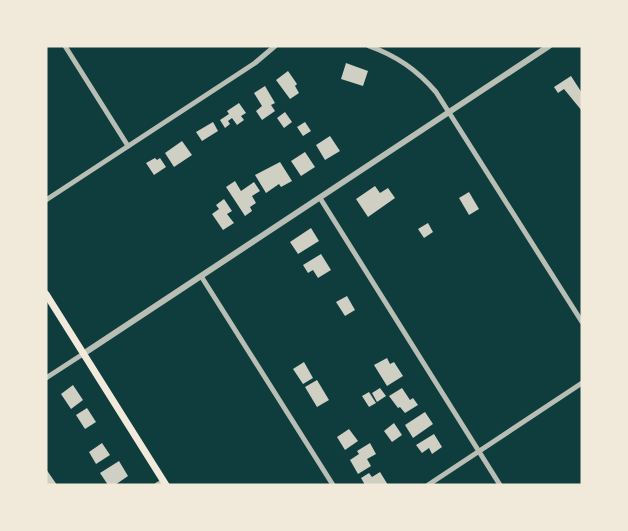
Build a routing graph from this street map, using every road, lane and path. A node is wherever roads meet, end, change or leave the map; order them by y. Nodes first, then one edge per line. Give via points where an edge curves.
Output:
1 (65, 46) edge
2 (275, 46) edge
3 (369, 46) edge
4 (549, 46) edge
5 (449, 112) junction
6 (128, 146) junction
7 (320, 198) junction
8 (46, 200) edge
9 (201, 276) junction
10 (46, 294) edge
11 (582, 322) edge
12 (84, 354) junction
13 (46, 378) edge
14 (582, 383) edge
15 (479, 451) junction
16 (162, 483) edge
17 (334, 485) edge
18 (428, 485) edge
19 (500, 485) edge

1 - 6 street
2 - 6 street via 255,63
3 - 5 street via 410,66 436,92
4 - 5 street
5 - 7 street
5 - 11 street
6 - 8 street
7 - 9 street
7 - 15 street
9 - 12 street
9 - 17 street
10 - 12 main road
12 - 13 street
12 - 16 main road
14 - 15 street
15 - 18 street
15 - 19 street

